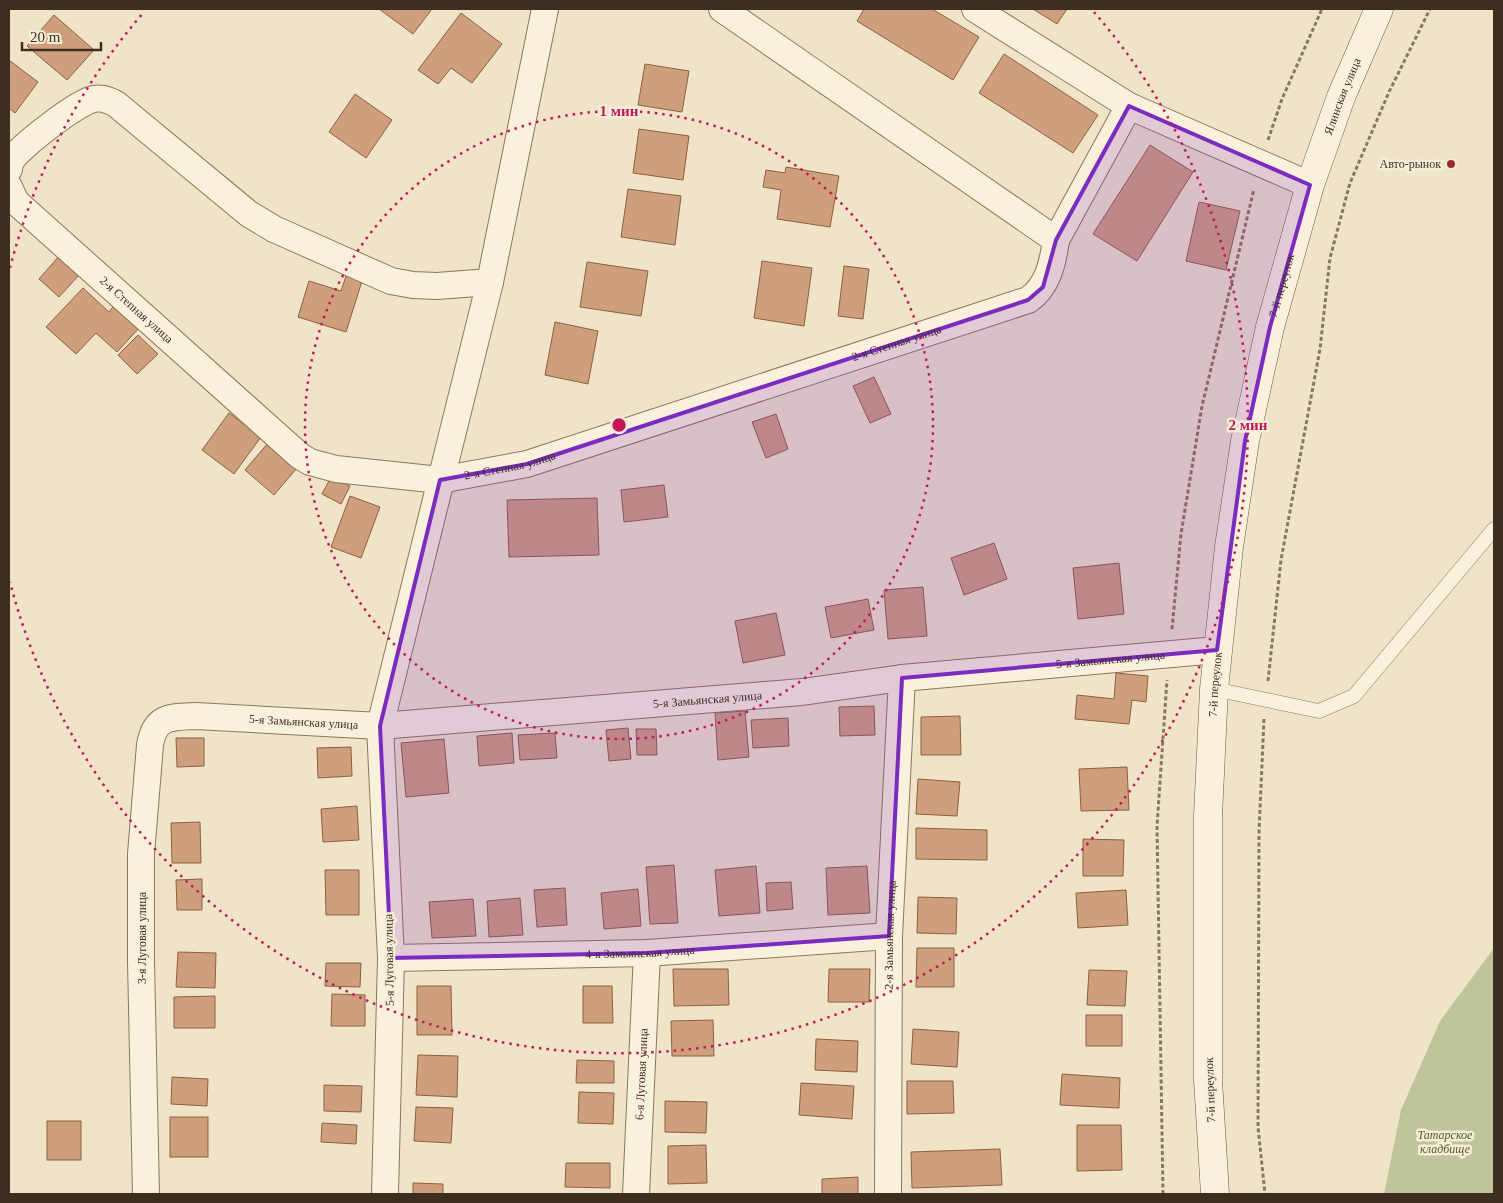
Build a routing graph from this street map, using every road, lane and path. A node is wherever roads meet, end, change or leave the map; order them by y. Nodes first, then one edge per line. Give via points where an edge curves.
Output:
1 (545, 9) edge
2 (722, 9) edge
3 (974, 9) edge
4 (1379, 9) edge
5 (1430, 9) edge
6 (1129, 106) junction
7 (9, 169) edge
8 (1310, 185) junction
9 (9, 187) edge
10 (1056, 240) junction
11 (490, 282) junction
12 (440, 480) junction
13 (1494, 530) edge
14 (1217, 650) junction
15 (902, 678) junction
16 (1214, 688) junction
17 (1265, 700) junction
18 (196, 716) joint
19 (380, 726) junction
20 (889, 936) junction
21 (647, 953) junction
22 (391, 958) junction
23 (146, 1194) edge
24 (385, 1194) edge
25 (636, 1194) edge
26 (888, 1194) edge
27 (1215, 1194) edge
28 (1265, 1194) edge

1 - 11 street, 5-я Луговая улица
2 - 10 street
3 - 6 street
4 - 8 street, Ялинская улица via 1341,97
5 - 17 path via 1389,92 1350,183 1330,258 1320,349 1281,560
6 - 8 street
6 - 10 street, 2-я Степная улица
7 - 11 street via 11,161 43,130 79,104 95,98 107,99 249,214 274,228 390,280 437,286
8 - 14 street, 7-й переулок via 1270,327 1245,442
9 - 12 street, 2-я Степная улица via 16,202 300,456 336,469
10 - 12 street, 2-я Степная улица via 1053,262 1043,286 1028,300 527,464
11 - 12 street, 5-я Луговая улица
12 - 19 street, 5-я Луговая улица
13 - 17 lane via 1354,696 1319,711
14 - 15 street, 5-я Замьянская улица
14 - 16 street, 7-й переулок
15 - 19 street, 5-я Замьянская улица via 802,692
15 - 20 street, 2-я Замьянская улица
16 - 17 lane
16 - 27 street, 7-й переулок via 1208,816 1208,1061
17 - 28 path via 1259,832 1258,1088 1258,1127
18 - 19 street, 5-я Замьянская улица
18 - 23 street, 3-я Луговая улица via 161,720 151,736 150,745 141,854
19 - 22 street, 5-я Луговая улица
20 - 21 street, 4-я Замьянская улица
20 - 26 street, 2-я Замьянская улица
21 - 22 street, 4-я Замьянская улица
21 - 25 street, 6-я Луговая улица
22 - 24 street, 5-я Луговая улица

